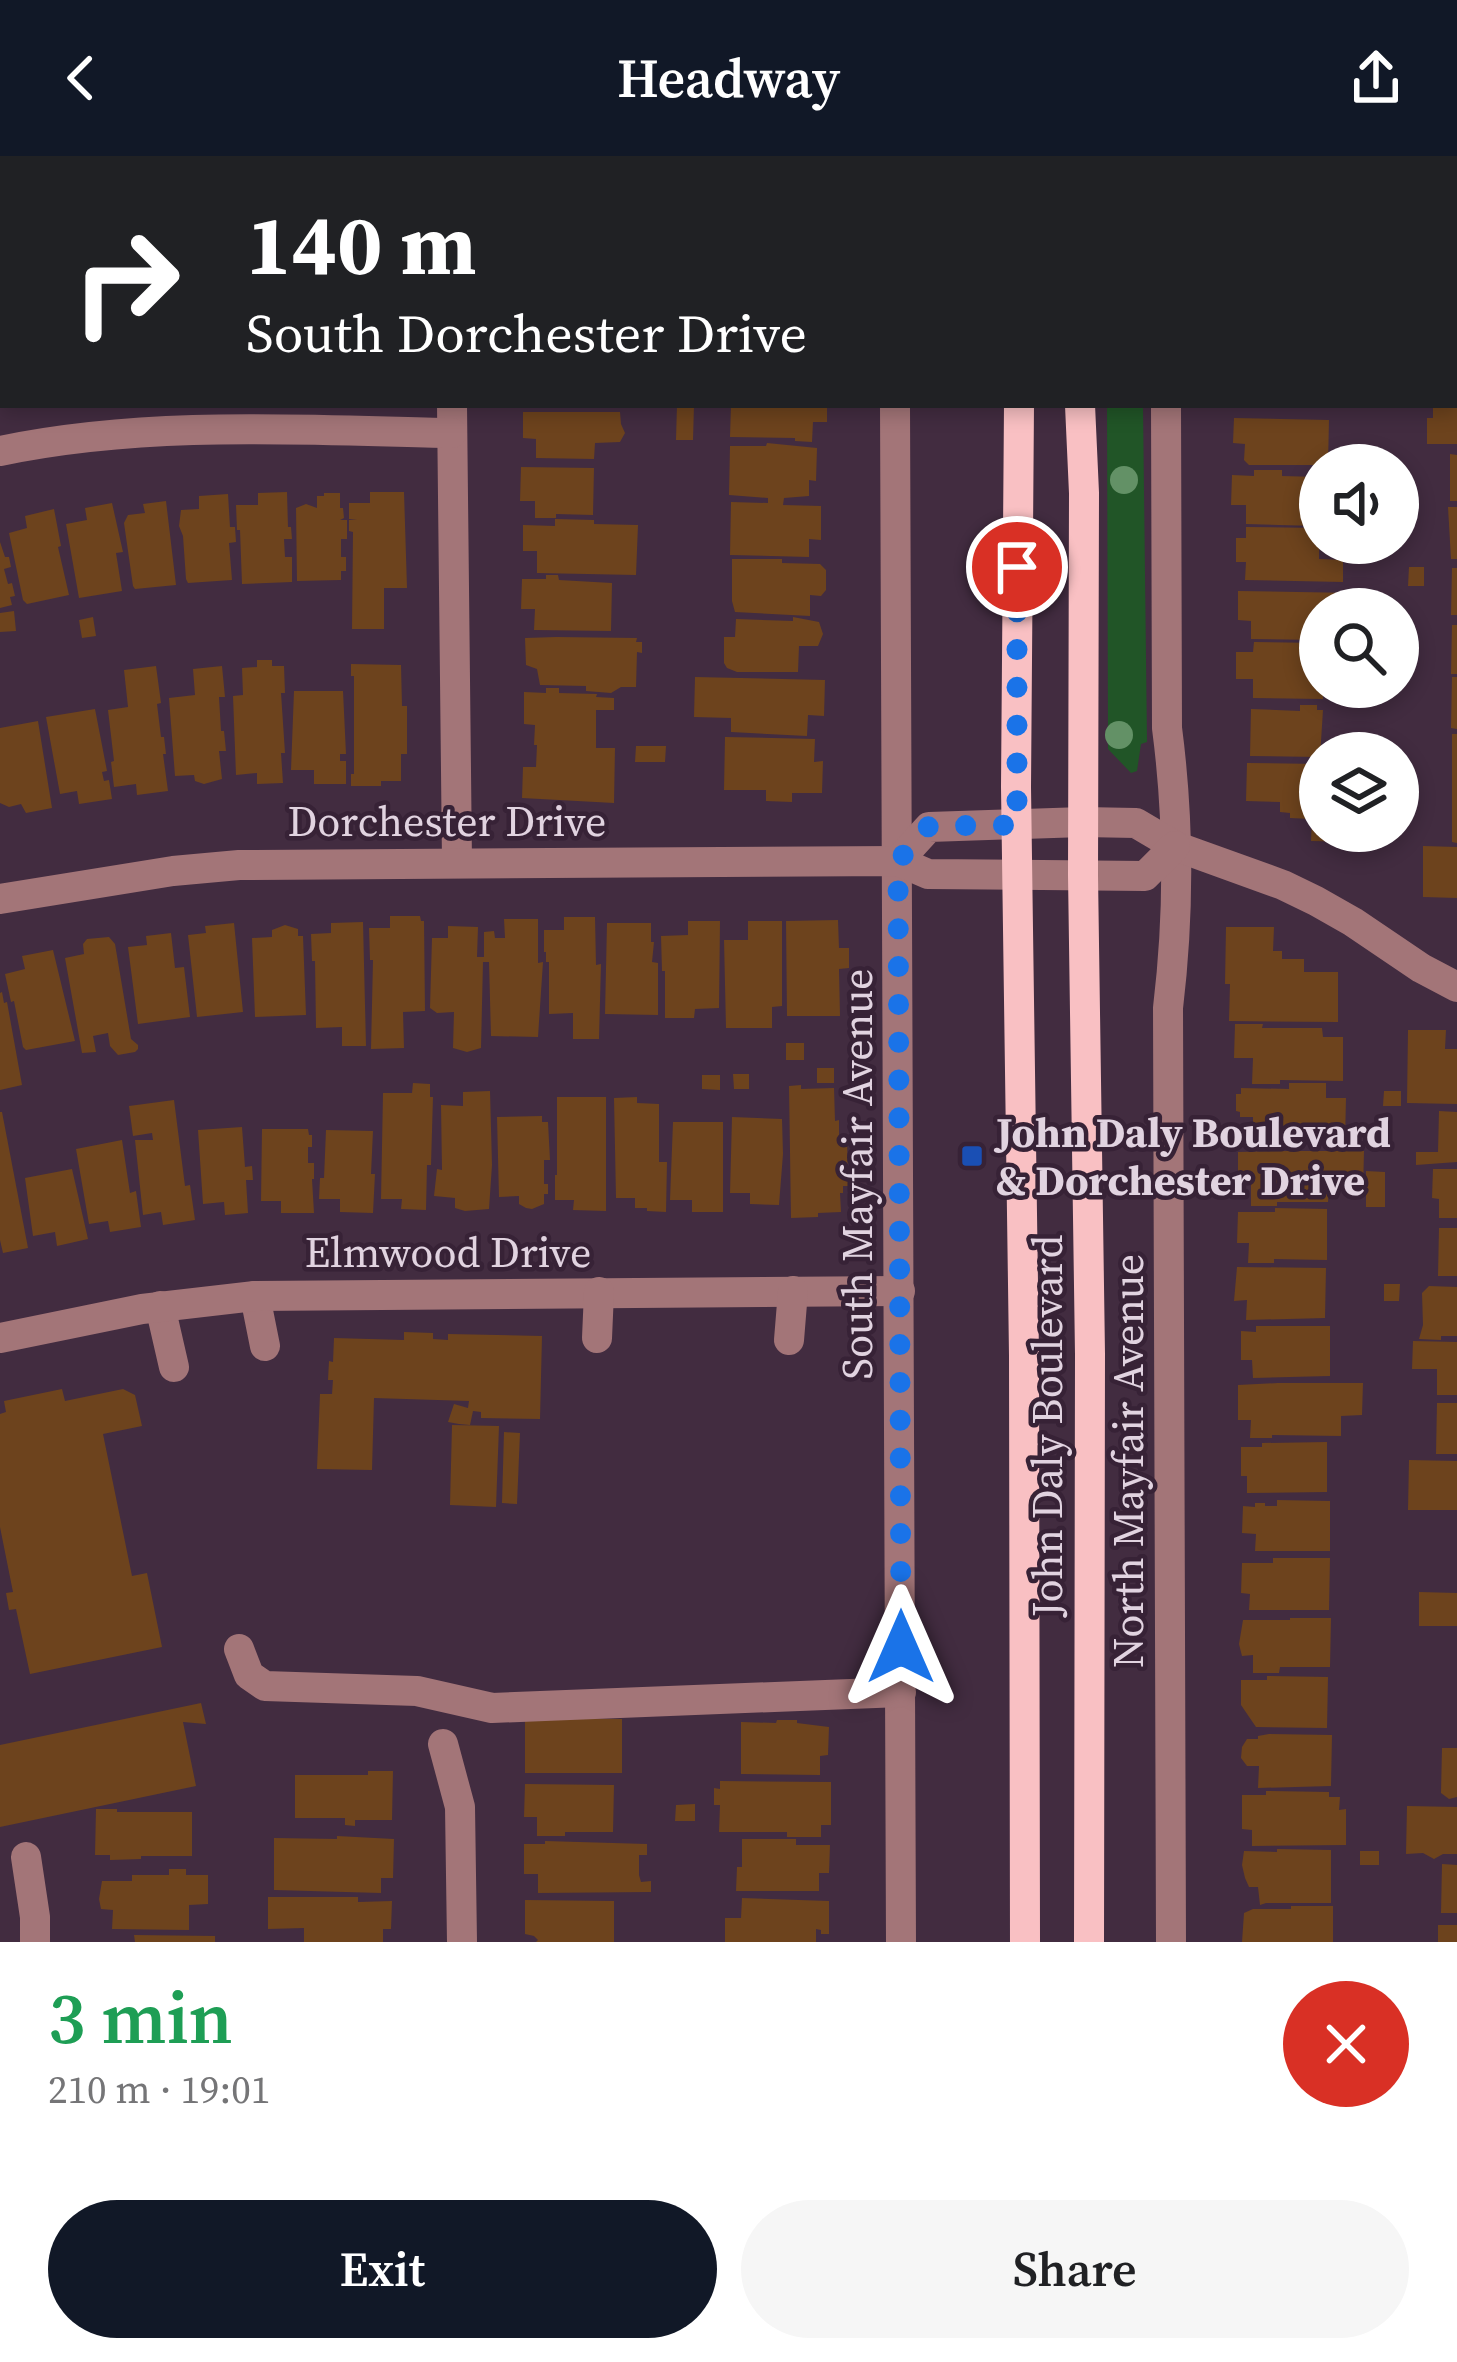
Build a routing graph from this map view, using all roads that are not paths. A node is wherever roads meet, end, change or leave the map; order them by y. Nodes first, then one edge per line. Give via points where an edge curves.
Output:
1 (895, 408) edge
2 (1019, 408) edge
3 (1080, 408) edge
4 (1166, 408) edge
5 (452, 419) edge
6 (0, 452) edge
7 (1083, 822) junction
8 (1017, 825) junction
9 (1175, 846) junction
10 (898, 861) junction
11 (457, 862) junction
12 (1083, 875) junction
13 (1018, 876) junction
14 (0, 899) edge
15 (1457, 987) edge
16 (793, 1291) junction
17 (901, 1291) junction
18 (598, 1292) junction
19 (255, 1296) junction
20 (160, 1306) junction
21 (0, 1338) edge
22 (597, 1338) dead end
23 (789, 1340) dead end
24 (265, 1346) dead end
25 (174, 1367) dead end
26 (239, 1649) dead end
27 (901, 1692) junction
28 (443, 1744) dead end
29 (26, 1857) dead end
30 (34, 1942) edge
31 (462, 1942) edge
32 (901, 1942) edge
33 (1025, 1942) edge
34 (1089, 1942) edge
35 (1171, 1942) edge

1 - 10 street, South Mayfair Avenue
2 - 8 main road, John Daly Boulevard
3 - 7 main road, John Daly Boulevard
4 - 9 street, North Mayfair Avenue
5 - 6 street via 93,438
5 - 11 street
7 - 8 street
7 - 9 street via 1136,823
7 - 12 main road, John Daly Boulevard
8 - 10 street via 929,826
8 - 13 main road, John Daly Boulevard
9 - 12 street, Dorchester Drive via 1145,876
9 - 15 street via 1316,901
9 - 35 street, North Mayfair Avenue via 1168,1008
10 - 11 street, Dorchester Drive
10 - 13 street, Dorchester Drive via 928,874
10 - 17 street, South Mayfair Avenue
11 - 14 street, Dorchester Drive via 238,865
12 - 13 street, Dorchester Drive
12 - 34 main road, John Daly Boulevard
13 - 33 main road, John Daly Boulevard
16 - 17 street, Elmwood Drive
16 - 18 street, Elmwood Drive
16 - 23 street
17 - 27 street, South Mayfair Avenue
18 - 19 street, Elmwood Drive
18 - 22 street
19 - 20 street, Elmwood Drive
19 - 24 street
20 - 21 street, Elmwood Drive
20 - 25 street
26 - 27 street via 249,1675 265,1686 417,1691 493,1708
27 - 32 street, South Mayfair Avenue
28 - 31 street via 460,1807
29 - 30 street

